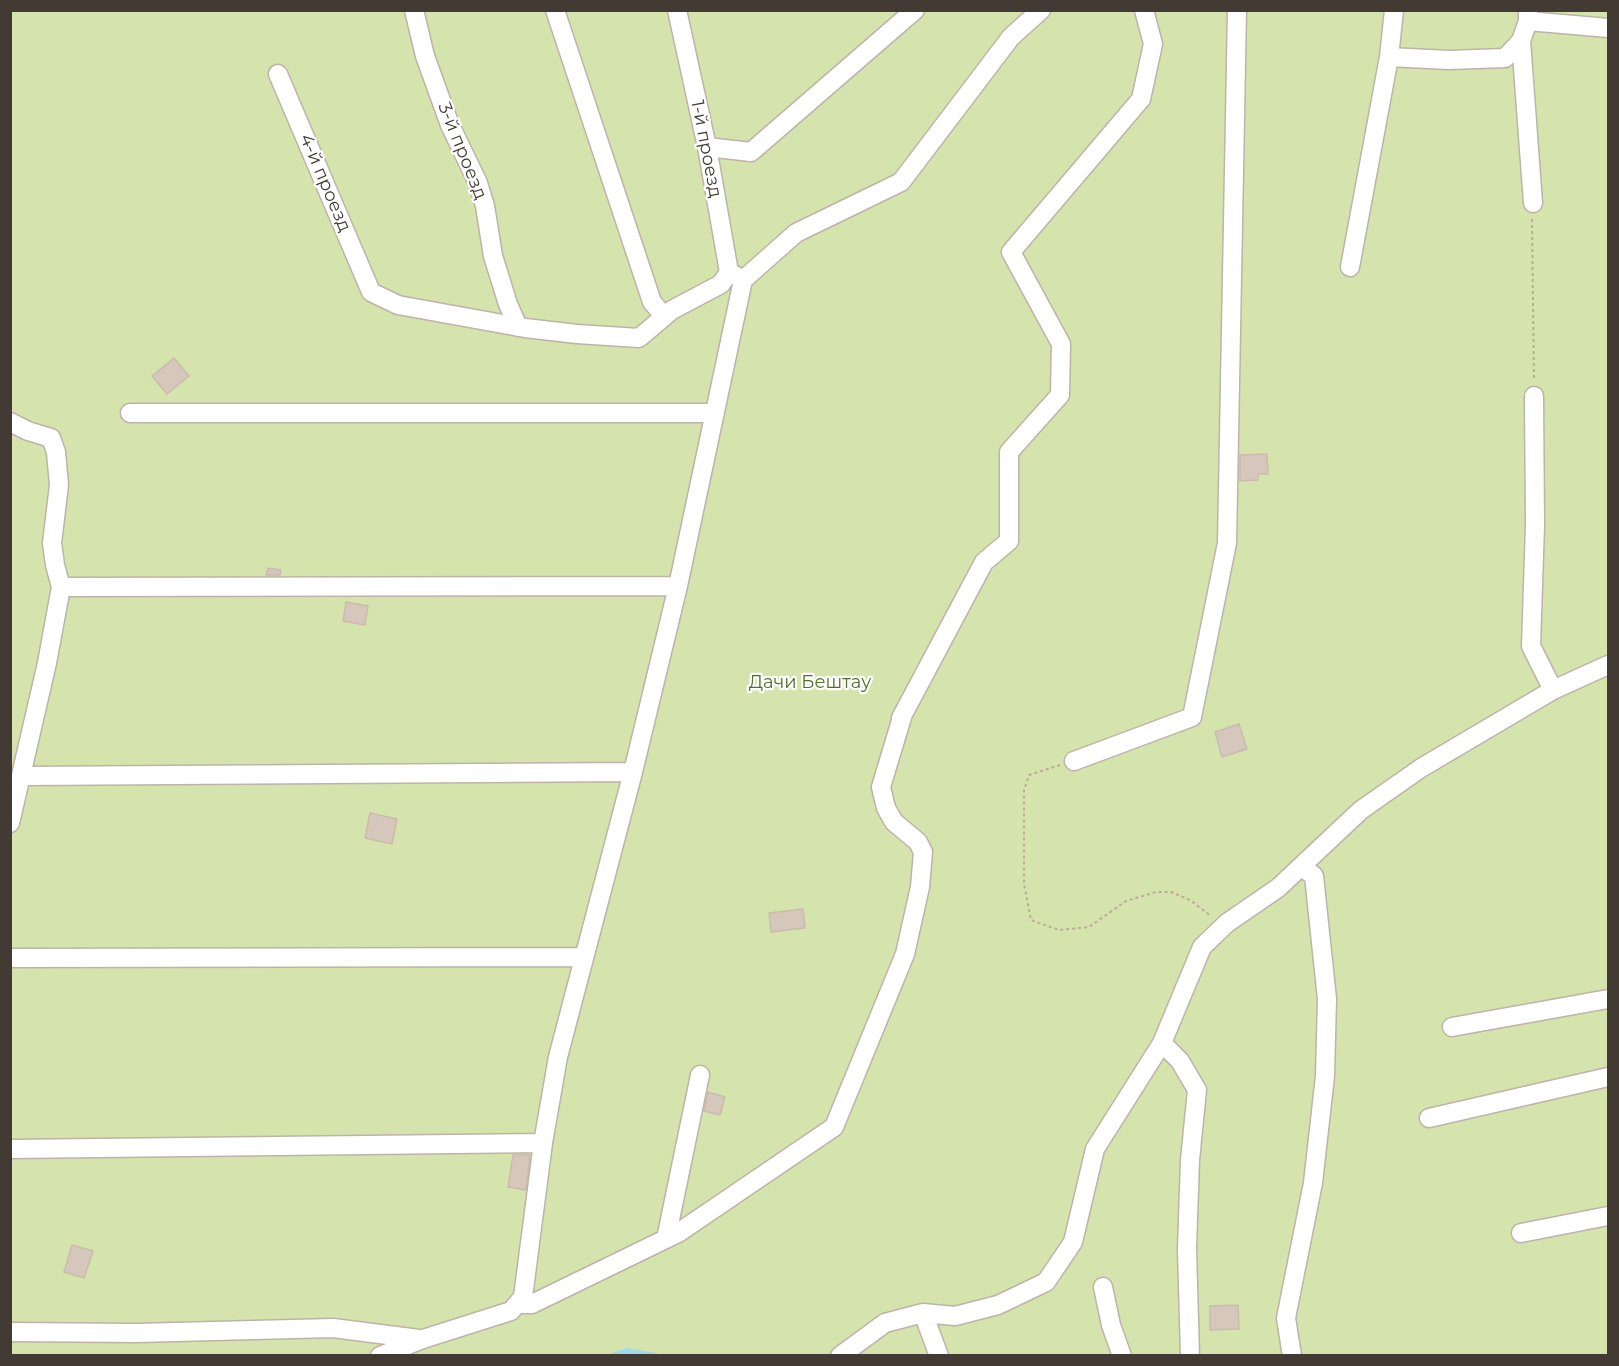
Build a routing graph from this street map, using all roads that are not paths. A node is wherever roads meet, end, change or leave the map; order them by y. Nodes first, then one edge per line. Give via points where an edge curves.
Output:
1 (414, 10) edge
2 (555, 10) edge
3 (677, 10) edge
4 (915, 10) edge
5 (1041, 10) edge
6 (1144, 10) edge
7 (1237, 10) edge
8 (1394, 10) edge
9 (1528, 16) edge
10 (1608, 28) edge
11 (1521, 41) junction
12 (1389, 57) junction
13 (278, 74) dead end
14 (707, 147) junction
15 (1532, 197) road end
16 (1350, 267) dead end
17 (736, 276) junction
18 (664, 316) junction
19 (518, 327) junction
20 (1534, 396) road end
21 (130, 412) dead end
22 (715, 413) junction
23 (10, 422) edge
24 (678, 586) junction
25 (61, 587) junction
26 (1608, 665) edge
27 (1553, 690) junction
28 (1074, 761) road end
29 (633, 772) junction
30 (22, 776) junction
31 (10, 823) edge
32 (1302, 867) junction
33 (583, 957) junction
34 (10, 958) edge
35 (1608, 999) edge
36 (1452, 1027) dead end
37 (1162, 1043) junction
38 (700, 1075) dead end
39 (1608, 1077) edge
40 (1429, 1118) dead end
41 (543, 1143) junction
42 (10, 1149) edge
43 (1608, 1216) edge
44 (1521, 1233) dead end
45 (666, 1239) junction
46 (1103, 1287) dead end
47 (517, 1304) junction
48 (923, 1313) junction
49 (10, 1332) edge
50 (423, 1339) junction
51 (381, 1356) edge
52 (840, 1356) edge
53 (939, 1356) edge
54 (1122, 1356) edge
55 (1190, 1356) edge
56 (1293, 1356) edge

1 - 19 street, 3-й проезд via 425,56 450,125 478,183 493,255
2 - 18 street via 652,302
3 - 14 street, 1-й проезд
4 - 14 street via 751,152
5 - 17 street via 1011,37 901,182 795,233
6 - 45 street via 1153,44 1141,99 1011,252 1061,344 1060,395 1009,452 1009,541 984,562 902,716 881,788 894,822 918,842 923,852 920,887 905,954 834,1127
7 - 28 street via 1227,543 1192,717
8 - 12 street
9 - 10 street
9 - 11 street
11 - 12 street via 1505,58
11 - 15 street
12 - 16 street
13 - 19 street, 4-й проезд via 371,292 398,305
14 - 17 street, 1-й проезд
17 - 18 street
17 - 22 street
18 - 19 street via 639,338
20 - 27 street via 1531,646
21 - 22 street
22 - 24 street
23 - 25 street via 51,438 56,452 59,484 52,543
24 - 25 street
24 - 29 street
25 - 30 street
26 - 27 street
27 - 32 street via 1421,768 1361,810
29 - 30 street
29 - 33 street
30 - 31 street
32 - 37 street via 1227,923 1202,947
32 - 56 street via 1314,876 1327,999 1325,1076 1313,1183 1286,1318
33 - 34 street
33 - 41 street via 558,1057
35 - 36 street
37 - 48 street via 1095,1149 1073,1242 1046,1282 998,1305 955,1316
37 - 55 street via 1180,1061 1197,1090 1187,1249
38 - 45 street
39 - 40 street
41 - 42 street
41 - 47 street via 523,1297
43 - 44 street
45 - 47 street via 532,1304
46 - 54 street
47 - 50 street via 511,1311
48 - 52 street via 885,1323
48 - 53 street
49 - 50 street via 136,1334 333,1328
50 - 51 street

